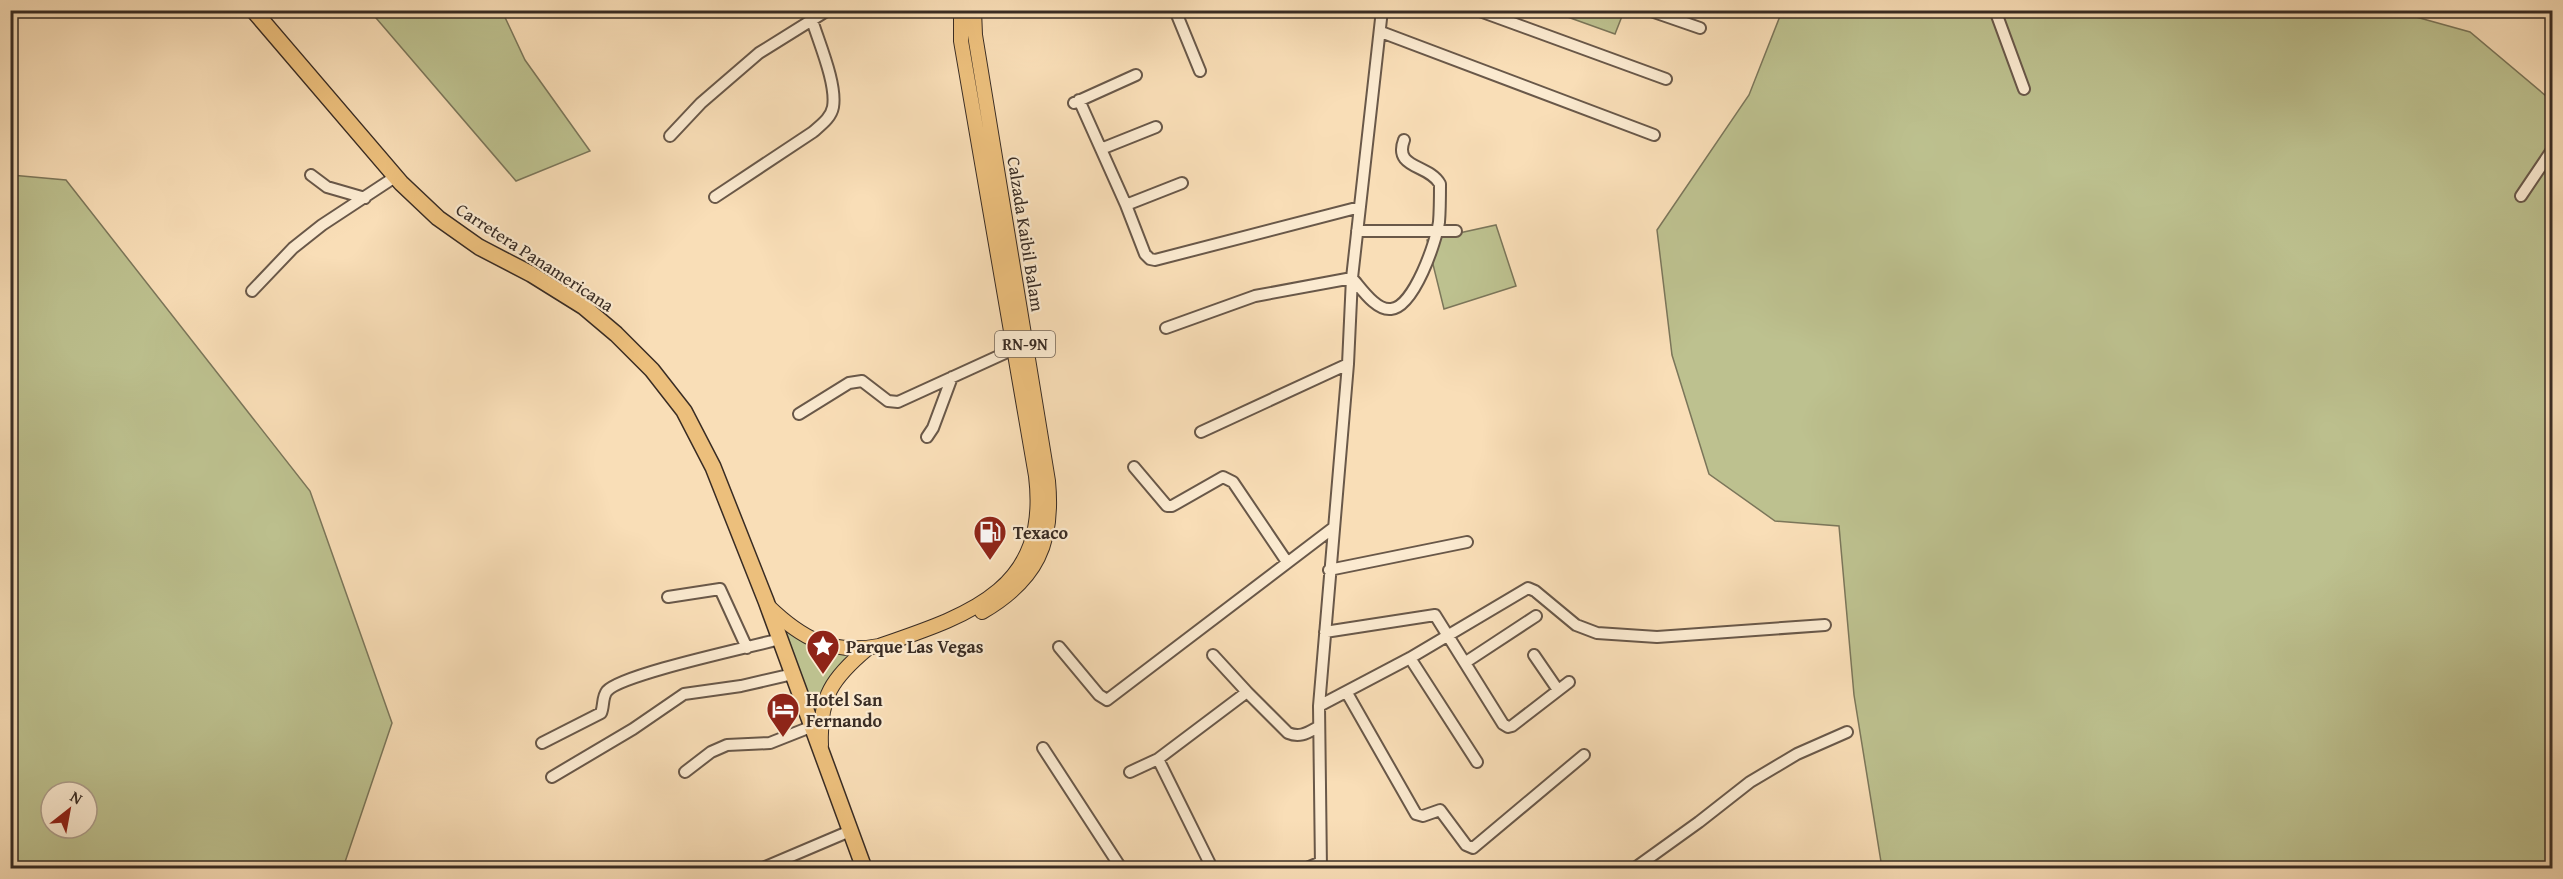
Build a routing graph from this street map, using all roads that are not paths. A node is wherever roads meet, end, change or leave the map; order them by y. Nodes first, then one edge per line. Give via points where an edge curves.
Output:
1 (253, 10) edge
2 (828, 10) edge
3 (961, 10) edge
4 (974, 10) edge
5 (1175, 10) edge
6 (1382, 10) edge
7 (1477, 10) edge
8 (1648, 10) edge
9 (1995, 10) edge
10 (812, 20) junction
11 (1700, 28) dead end
12 (1382, 32) junction
13 (1200, 71) dead end
14 (1136, 75) dead end
15 (1666, 79) dead end
16 (2024, 89) dead end
17 (1156, 128) dead end
18 (1654, 135) dead end
19 (670, 136) dead end
20 (1404, 140) dead end
21 (1101, 149) junction
22 (2553, 150) edge
23 (311, 175) dead end
24 (395, 177) junction
25 (1182, 183) dead end
26 (2521, 196) dead end
27 (716, 197) dead end
28 (365, 198) junction
29 (1126, 205) junction
30 (1360, 207) junction
31 (1436, 230) junction
32 (1358, 231) junction
33 (1456, 231) dead end
34 (1352, 278) junction
35 (252, 291) dead end
36 (1166, 328) dead end
37 (1014, 349) junction
38 (1348, 364) junction
39 (952, 377) junction
40 (799, 414) dead end
41 (1201, 432) dead end
42 (927, 437) dead end
43 (1134, 467) dead end
44 (1333, 528) junction
45 (1467, 542) dead end
46 (1287, 562) junction
47 (1329, 570) junction
48 (668, 597) dead end
49 (768, 606) junction
50 (1536, 616) dead end
51 (944, 624) junction
52 (1825, 625) dead end
53 (1324, 632) junction
54 (1448, 636) junction
55 (780, 639) junction
56 (1059, 647) dead end
57 (747, 648) junction
58 (868, 648) junction
59 (1213, 655) dead end
60 (1534, 655) dead end
61 (1410, 658) junction
62 (1466, 662) junction
63 (793, 674) junction
64 (1569, 682) dead end
65 (1558, 690) junction
66 (1247, 692) junction
67 (1347, 693) junction
68 (1319, 706) junction
69 (813, 726) junction
70 (1318, 727) junction
71 (1847, 732) dead end
72 (542, 743) dead end
73 (821, 748) junction
74 (1043, 748) dead end
75 (1584, 755) dead end
76 (1158, 759) junction
77 (1477, 762) dead end
78 (685, 772) dead end
79 (1130, 772) dead end
80 (552, 777) dead end
81 (850, 831) junction
82 (1321, 865) edge
83 (763, 868) edge
84 (864, 868) edge
85 (1120, 868) edge
86 (1212, 868) edge
87 (1307, 868) edge
88 (1635, 868) edge

1 - 24 highway, Carretera Panamericana
2 - 10 street
3 - 37 main road, Calzada Kaibil Balam / RN-9N via 961,41
4 - 51 main road, Calzada Kaibil Balam / RN-9N via 1048,481 1049,509 1043,546 1023,582 982,612
5 - 13 street
6 - 12 street
7 - 15 street
8 - 11 street
9 - 16 street
10 - 19 street via 759,53
10 - 27 street via 830,79 833,109 813,132
12 - 18 street
12 - 30 street
14 - 21 street via 1076,102
17 - 21 street
20 - 31 street via 1402,156 1432,174 1440,184
21 - 29 street
22 - 26 street
23 - 28 street via 327,187
24 - 28 street
24 - 49 highway, Carretera Panamericana via 438,218 479,247 584,307 652,370 684,411 713,467
25 - 29 street
28 - 35 street via 293,248
29 - 30 street via 1145,254 1155,260
30 - 32 street
31 - 32 street
31 - 33 street
31 - 34 street via 1424,269 1411,294 1399,306 1383,308
32 - 34 street
34 - 36 street via 1255,296
34 - 38 street
37 - 39 street
37 - 51 main road, Calzada Kaibil Balam / RN-9N via 1038,490 1031,547 1001,590
38 - 41 street
38 - 44 street
39 - 40 street via 898,402 888,401 862,381 849,383
39 - 42 street
43 - 46 street via 1167,506 1222,477 1227,478
44 - 46 street
44 - 47 street
45 - 47 street
46 - 56 street via 1107,700
47 - 53 street
48 - 57 street via 720,589
49 - 55 highway, Carretera Panamericana
49 - 58 main road, Calzada Kaibil Balam / RN-9N via 811,640 825,645
50 - 62 street
51 - 58 main road, Calzada Kaibil Balam / RN-9N
52 - 54 street via 1657,637 1597,633 1576,626 1528,588
53 - 54 street via 1431,614
53 - 68 street
54 - 61 street
54 - 62 street
55 - 57 street
55 - 63 highway, Carretera Panamericana
57 - 72 street via 647,673 617,685 607,691 601,713
58 - 73 main road, Calzada Kaibil Balam / RN-9N via 841,671 828,692 820,719
59 - 66 street
60 - 65 street
61 - 67 street
61 - 77 street
62 - 65 street via 1508,727
63 - 69 highway, Carretera Panamericana
63 - 80 street via 684,694
64 - 65 street
66 - 70 street via 1288,733 1302,735
66 - 76 street
67 - 68 street
67 - 75 street via 1414,812 1423,816 1440,810 1473,848
68 - 70 street
69 - 73 highway, Carretera Panamericana
69 - 78 street via 759,745 728,744
70 - 82 street
71 - 88 street via 1797,754 1750,782
73 - 81 highway, Carretera Panamericana
74 - 85 street
76 - 79 street
76 - 86 street
81 - 83 street
81 - 84 highway, Carretera Panamericana
82 - 87 street

